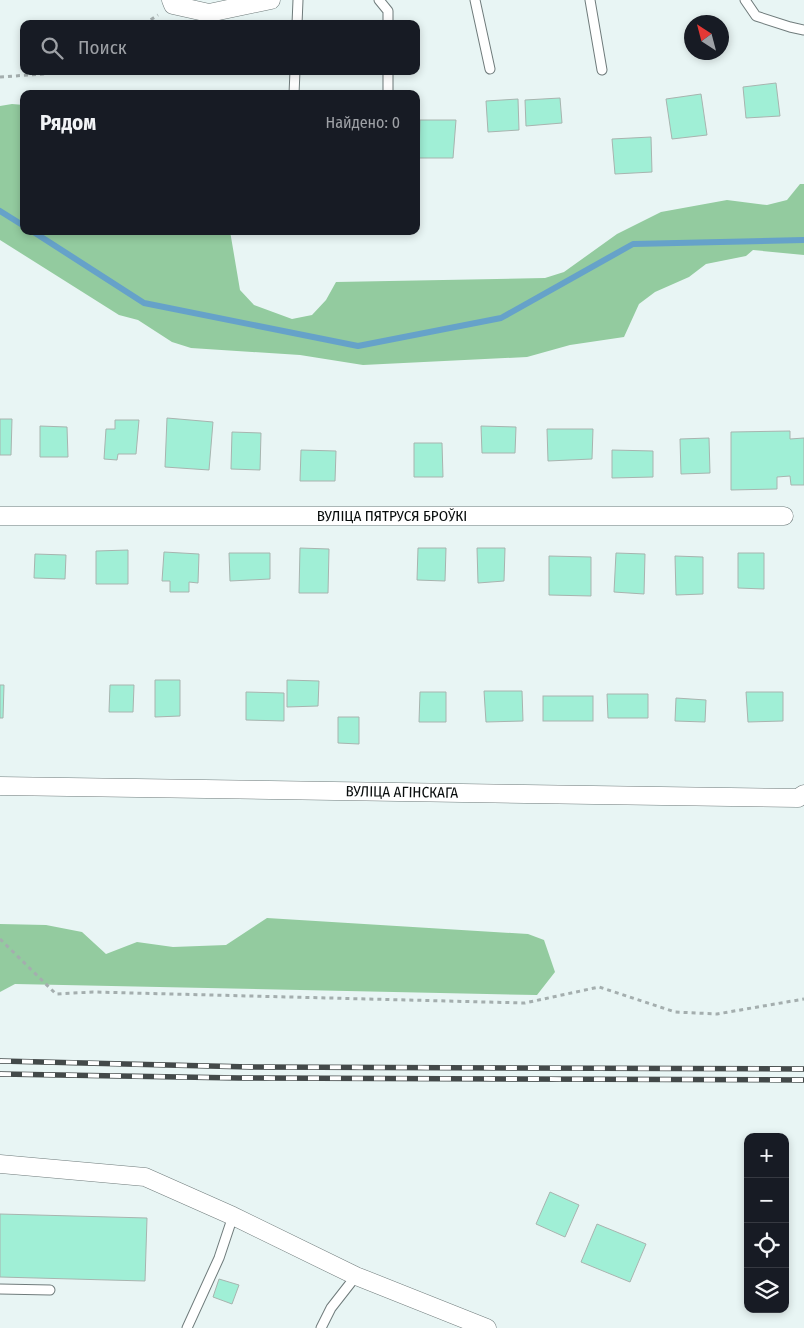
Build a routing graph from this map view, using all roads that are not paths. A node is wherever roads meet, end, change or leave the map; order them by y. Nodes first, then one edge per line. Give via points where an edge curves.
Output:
1 (171, 0) edge
2 (271, 0) edge
3 (298, 0) edge
4 (379, 0) edge
5 (475, 0) edge
6 (590, 0) edge
7 (745, 0) edge
8 (297, 20) edge
9 (388, 20) edge
10 (804, 30) edge
11 (490, 69) dead end
12 (602, 70) dead end
13 (295, 75) edge
14 (388, 75) edge
15 (294, 90) edge
16 (388, 90) edge
17 (0, 516) edge
18 (784, 516) dead end
19 (0, 786) edge
20 (804, 794) edge
21 (0, 1164) edge
22 (233, 1216) junction
23 (356, 1276) junction
24 (0, 1289) edge
25 (50, 1290) dead end
26 (187, 1328) edge
27 (321, 1328) edge
28 (487, 1328) edge

1 - 2 street via 173,5 209,13
3 - 8 lane
4 - 9 lane via 388,11
5 - 11 lane
6 - 12 lane
7 - 10 lane via 756,16
13 - 15 lane
14 - 16 lane
17 - 18 street, ВУЛІЦА ПЯТРУСЯ БРОЎКІ
19 - 20 street, ВУЛІЦА АГІНСКАГА via 798,798
21 - 22 street via 145,1177
22 - 23 street
22 - 26 lane via 219,1258
23 - 27 lane via 330,1308
23 - 28 street
24 - 25 lane

